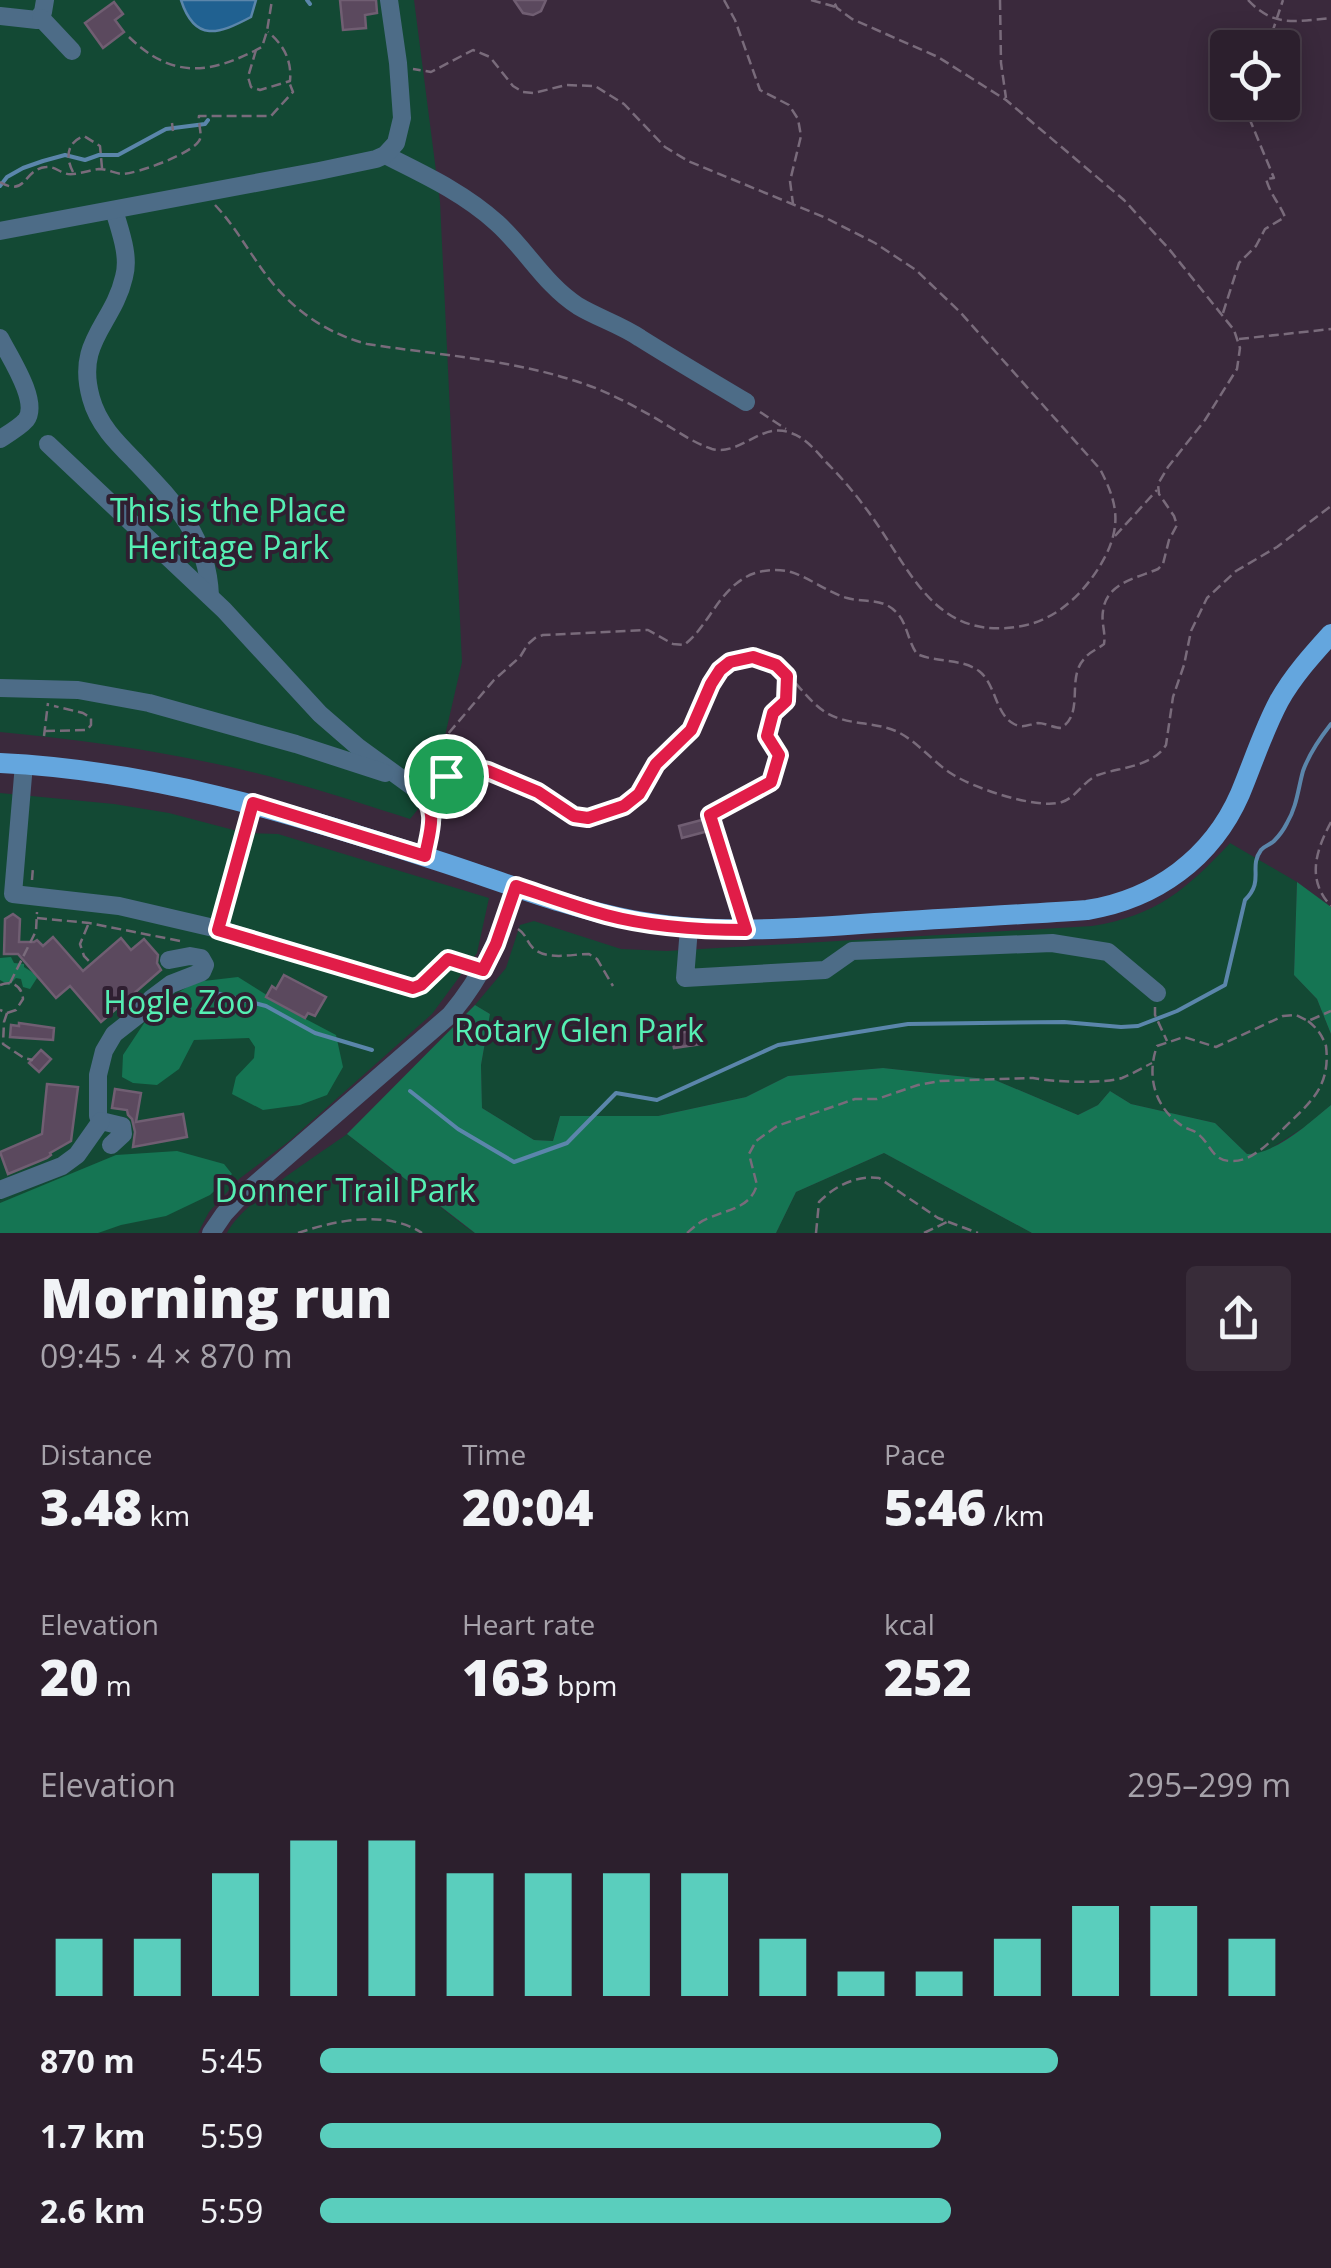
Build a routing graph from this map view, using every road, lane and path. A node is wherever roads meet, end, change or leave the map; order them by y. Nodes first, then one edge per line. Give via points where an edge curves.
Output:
1 (272, 0) edge
2 (389, 0) edge
3 (724, 0) edge
4 (810, 0) edge
5 (833, 0) edge
6 (1000, 0) edge
7 (1248, 0) edge
8 (1284, 0) edge
9 (838, 8) junction
10 (43, 9) edge
11 (0, 16) edge
12 (1331, 18) edge
13 (1275, 20) junction
14 (1272, 30) edge
15 (267, 31) junction
16 (129, 37) dead end
17 (256, 50) junction
18 (72, 51) dead end
19 (398, 63) junction
20 (288, 82) junction
21 (1006, 100) junction
22 (1250, 120) edge
23 (172, 123) dead end
24 (173, 131) dead end
25 (385, 154) junction
26 (102, 170) junction
27 (74, 174) junction
28 (0, 182) edge
29 (198, 192) junction
30 (793, 204) junction
31 (114, 210) junction
32 (0, 232) edge
33 (1222, 314) junction
34 (1331, 329) edge
35 (0, 338) edge
36 (1239, 339) junction
37 (746, 402) joint
38 (791, 432) junction
39 (0, 439) edge
40 (48, 444) dead end
41 (1158, 489) junction
42 (1331, 506) edge
43 (1114, 536) junction
44 (210, 596) junction
45 (1331, 634) edge
46 (787, 676) junction
47 (0, 688) edge
48 (45, 734) joint
49 (0, 763) edge
50 (24, 764) junction
51 (446, 776) junction
52 (404, 779) junction
53 (420, 792) junction
54 (253, 803) junction
55 (1331, 822) edge
56 (425, 856) junction
57 (33, 867) dead end
58 (516, 886) junction
59 (31, 888) dead end
60 (1331, 906) edge
61 (38, 910) dead end
62 (37, 918) junction
63 (89, 921) junction
64 (689, 928) junction
65 (518, 929) dead end
66 (219, 930) junction
67 (746, 930) junction
68 (191, 944) dead end
69 (169, 960) dead end
70 (204, 962) junction
71 (92, 964) dead end
72 (483, 970) junction
73 (10, 983) junction
74 (0, 985) edge
75 (613, 986) dead end
76 (1157, 994) dead end
77 (0, 1010) edge
78 (1331, 1011) edge
79 (7, 1012) junction
80 (1154, 1016) dead end
81 (1308, 1021) junction
82 (1167, 1042) junction
83 (33, 1060) dead end
84 (1152, 1063) junction
85 (100, 1121) junction
86 (111, 1145) dead end
87 (0, 1190) edge
88 (948, 1222) junction
89 (211, 1233) edge
90 (298, 1233) edge
91 (422, 1233) edge
92 (687, 1233) edge
93 (816, 1233) edge
94 (924, 1233) edge
95 (978, 1233) edge

1 - 15 path
2 - 19 street
3 - 30 path via 760,90 798,119
4 - 9 path
5 - 9 path
6 - 21 path
7 - 13 path
8 - 13 path
9 - 21 path via 938,57
10 - 11 street via 32,20
10 - 18 street
12 - 13 path
13 - 14 path
15 - 17 path
15 - 20 path via 285,50
16 - 17 path via 155,58 186,68 220,66
17 - 20 path via 251,86
19 - 25 street via 402,118 396,143
19 - 30 path via 431,72 473,50 490,57 523,92 595,86 688,161
20 - 26 path via 293,92 269,117 199,116 198,143 176,157 128,174
21 - 33 path via 1124,200
22 - 33 path via 1274,178 1266,179 1271,196 1285,216 1264,229 1239,263
23 - 24 path
25 - 29 street
25 - 37 street via 479,207 578,306
26 - 27 path
26 - 27 path via 101,150 84,136 68,152
27 - 28 path via 44,167 20,186
29 - 31 street
29 - 38 path via 238,232 290,303 350,340 498,361 576,382 717,450 767,432
30 - 43 path via 875,243 960,312 1100,469 1115,506
31 - 32 street
31 - 44 street via 126,266 89,351 92,400 114,440 184,516 208,566
33 - 36 path
34 - 36 path
35 - 39 street via 30,410
36 - 41 path via 1237,369
37 - 38 path
38 - 43 path via 848,484 916,585 967,624 1012,628 1054,614 1092,580
40 - 44 street
41 - 43 path
41 - 51 path via 1177,525 1164,564 1119,585 1106,602 1104,644 1080,664 1073,714 1061,728 1013,724 979,672 917,654 889,607 776,570 734,586 684,645 648,630 535,638 447,735 440,750
42 - 46 path via 1207,598 1191,631 1162,751 1092,777 1061,802 1024,800 959,778 899,733 828,714
44 - 52 street via 320,714
45 - 67 main road via 1281,698 1220,828 1201,854 1155,889 1087,910
46 - 51 path via 753,657 726,665 691,730 656,764 639,794 588,818 480,768
46 - 67 path via 786,701 773,713 767,736 779,755 771,782 710,815
47 - 52 street via 78,690 148,703
48 - 48 path via 48,706 91,718 87,730
49 - 50 main road
50 - 54 main road via 148,780
50 - 66 street via 13,894 119,906
51 - 53 path
52 - 53 street
53 - 56 street via 433,816
54 - 56 main road
54 - 66 street
55 - 60 path via 1315,871
56 - 58 main road
57 - 59 path
58 - 64 main road via 606,915
58 - 72 street
61 - 62 path
62 - 63 path
62 - 73 path
63 - 68 path
63 - 71 path via 80,944
64 - 67 main road
64 - 76 street via 685,978 825,970 852,952 1052,942 1108,952
65 - 75 path via 545,954 594,956
66 - 70 street
66 - 72 street via 413,988 448,959
69 - 70 street via 190,956
70 - 85 street via 202,972 171,984 114,1034 98,1075
72 - 89 street via 434,1031 237,1200
73 - 74 path
73 - 79 path via 23,999 20,1008
77 - 79 path
78 - 81 path
79 - 83 path via 3,1044
80 - 82 path
81 - 82 path via 1283,1016 1216,1047 1184,1037
81 - 84 path via 1330,1057 1326,1088 1256,1153 1235,1162 1215,1156 1166,1109 1156,1095
82 - 84 path via 1157,1046
84 - 92 path via 1108,1081 940,1081 855,1099 777,1126 751,1148 758,1185 752,1197
85 - 86 street via 122,1126
85 - 87 street via 62,1166
88 - 93 path via 867,1176 839,1185 820,1202
88 - 94 path
88 - 95 path
90 - 91 path via 389,1219

